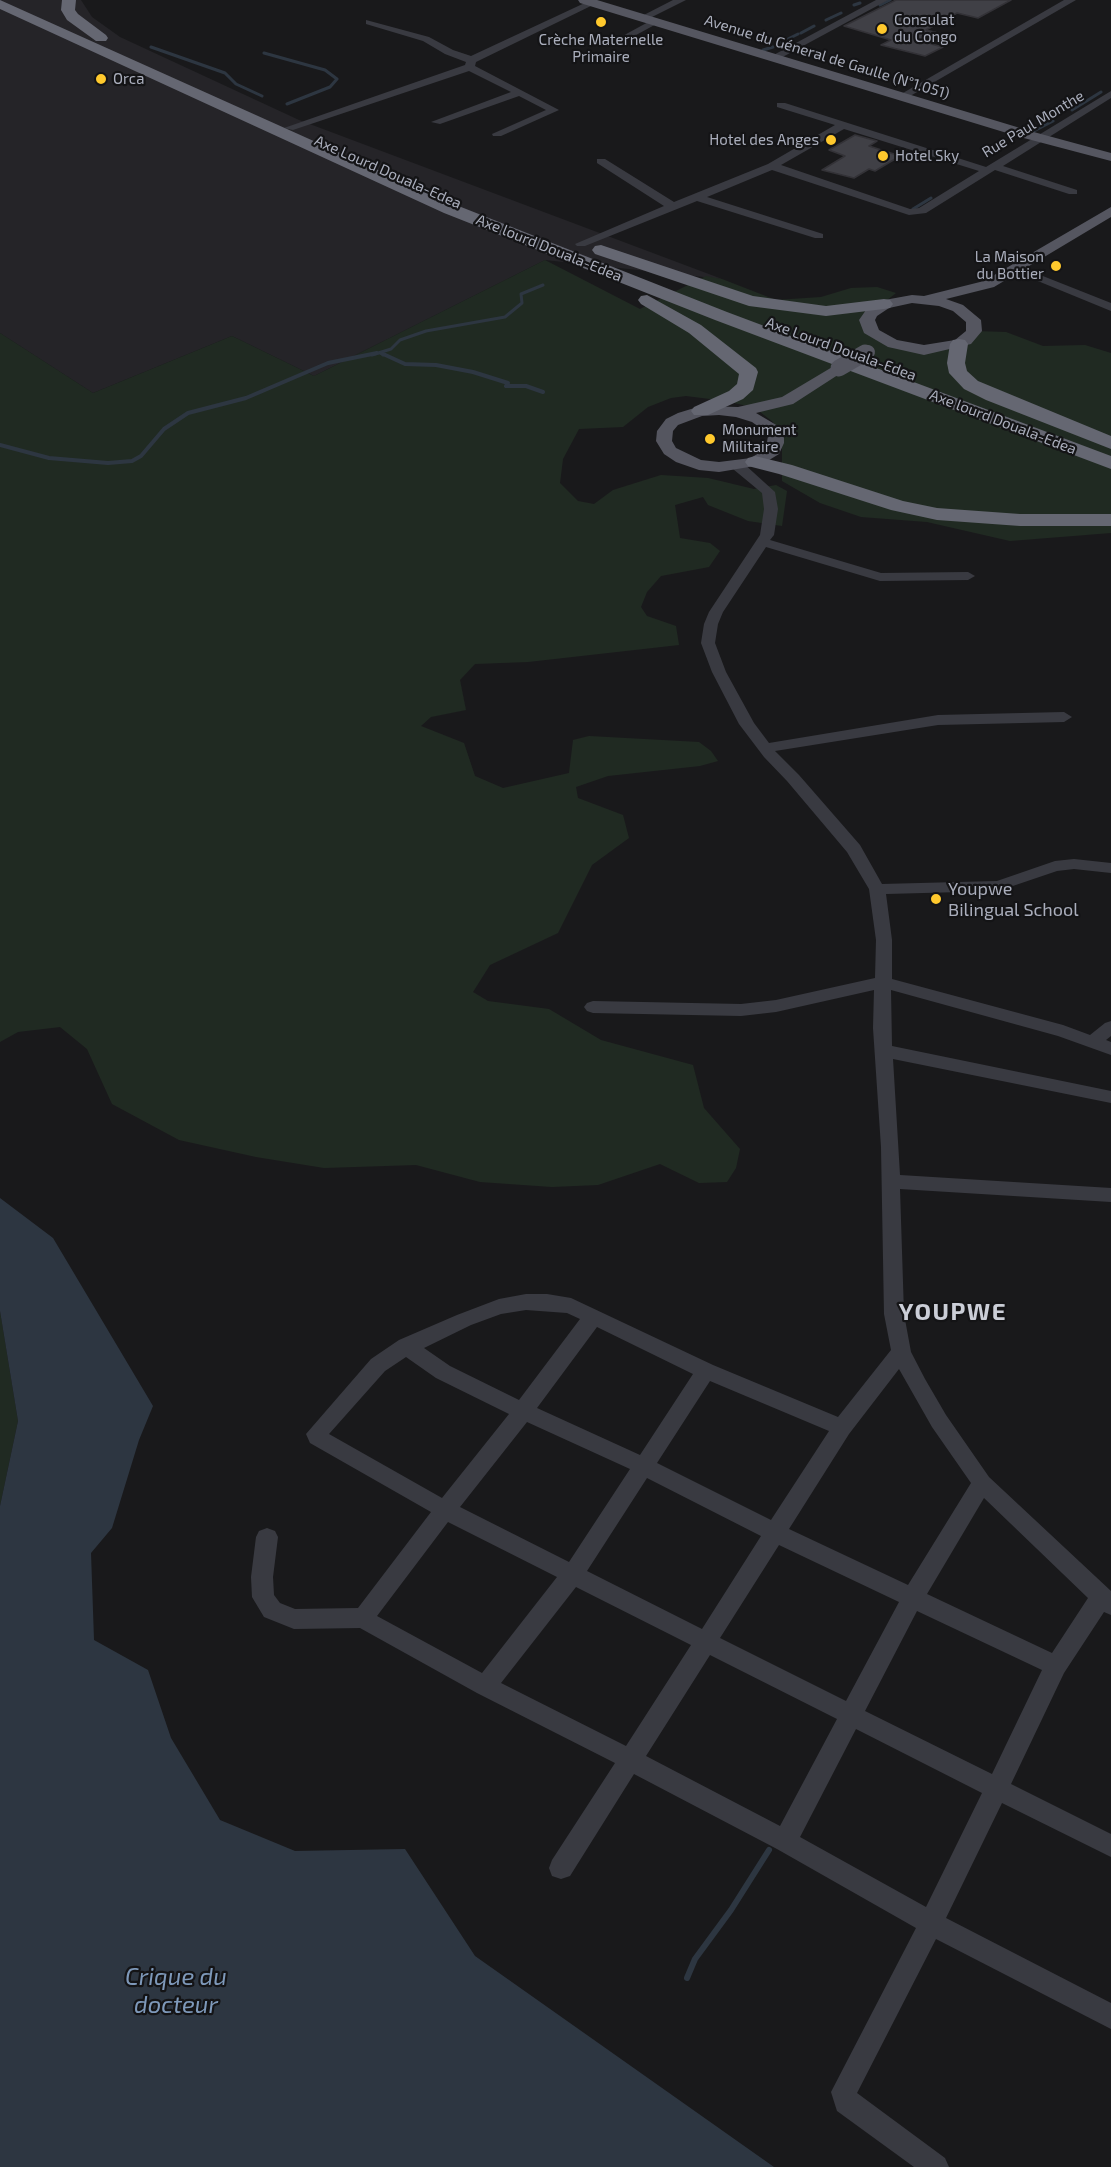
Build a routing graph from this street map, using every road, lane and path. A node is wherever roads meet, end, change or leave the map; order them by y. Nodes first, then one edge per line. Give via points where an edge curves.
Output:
1 (10, 0) edge
2 (69, 0) edge
3 (681, 0) edge
4 (883, 0) edge
5 (1071, 0) edge
6 (588, 1) edge
7 (0, 4) edge
8 (0, 13) edge
9 (649, 20) junction
10 (369, 22) dead end
11 (61, 32) junction
12 (611, 45) dead end
13 (125, 53) junction
14 (773, 58) junction
15 (471, 64) junction
16 (520, 92) junction
17 (1111, 94) edge
18 (900, 97) junction
19 (781, 105) dead end
20 (436, 122) dead end
21 (843, 125) junction
22 (289, 128) junction
23 (497, 134) dead end
24 (1034, 137) junction
25 (1111, 157) edge
26 (601, 161) dead end
27 (1111, 162) edge
28 (772, 166) junction
29 (989, 168) junction
30 (1073, 192) dead end
31 (697, 197) junction
32 (672, 206) junction
33 (1111, 211) edge
34 (819, 236) dead end
35 (537, 238) junction
36 (581, 244) junction
37 (1015, 268) junction
38 (989, 284) junction
39 (925, 300) junction
40 (884, 304) junction
41 (1111, 307) edge
42 (969, 315) junction
43 (872, 333) junction
44 (958, 344) junction
45 (904, 347) junction
46 (868, 352) junction
47 (787, 401) junction
48 (701, 411) junction
49 (738, 412) junction
50 (772, 429) junction
51 (1111, 443) edge
52 (1111, 451) edge
53 (1111, 463) edge
54 (747, 464) junction
55 (1111, 520) edge
56 (762, 542) junction
57 (968, 576) dead end
58 (1064, 717) dead end
59 (765, 748) junction
60 (1111, 868) edge
61 (877, 889) junction
62 (883, 982) junction
63 (593, 1007) dead end
64 (1111, 1027) edge
65 (1094, 1041) junction
66 (1111, 1049) edge
67 (884, 1051) junction
68 (1111, 1097) edge
69 (891, 1181) junction
70 (1111, 1195) edge
71 (593, 1317) junction
72 (406, 1346) junction
73 (901, 1352) junction
74 (706, 1371) junction
75 (522, 1411) junction
76 (842, 1428) junction
77 (642, 1465) junction
78 (982, 1483) junction
79 (445, 1510) junction
80 (776, 1533) junction
81 (267, 1537) dead end
82 (572, 1575) junction
83 (913, 1597) junction
84 (1106, 1601) edge
85 (366, 1618) junction
86 (707, 1643) junction
87 (1056, 1666) junction
88 (485, 1686) junction
89 (851, 1714) junction
90 (629, 1759) junction
91 (996, 1790) junction
92 (785, 1841) junction
93 (1111, 1846) edge
94 (561, 1868) dead end
95 (931, 1923) junction
96 (1111, 2016) edge
97 (936, 2167) edge

1 - 13 highway, Axe Lourd Douala-Edea
2 - 13 highway via 72,17
3 - 9 street
4 - 14 street
5 - 18 street
6 - 9 main road, Avenue du Géneral de Gaulle (N°1.051)
6 - 15 street
7 - 11 highway, Axe lourd Douala-Edea
8 - 11 highway
9 - 12 street
9 - 14 main road, Avenue du Géneral de Gaulle (N°1.051)
10 - 15 street via 426,39
11 - 35 highway, Axe lourd Douala-Edea via 376,177
13 - 22 highway, Axe Lourd Douala-Edea
14 - 18 main road, Avenue du Géneral de Gaulle (N°1.051)
15 - 16 street
15 - 22 street
16 - 20 street
16 - 23 street via 553,112
17 - 24 street, Rue Paul Monthe
18 - 24 main road, Avenue du Géneral de Gaulle (N°1.051)
19 - 21 street
21 - 28 street
21 - 29 street
22 - 35 highway, Axe Lourd Douala-Edea
24 - 25 main road, Avenue du Géneral de Gaulle (N°1.051)
24 - 27 main road, Avenue du Géneral de Gaulle (N°1.051)
24 - 29 street, Rue Paul Monthe
26 - 32 street
28 - 29 street, Rue Paul Monthe via 909,212 927,209
28 - 31 street
29 - 30 street
31 - 32 street
31 - 34 street
32 - 36 street
33 - 37 main road
35 - 36 highway
35 - 48 highway via 694,329 749,372 746,386 736,395
35 - 52 highway, Axe Lourd Douala-Edea
35 - 53 highway, Axe lourd Douala-Edea via 721,316
36 - 40 highway via 749,301 826,311
37 - 38 main road
37 - 41 street
38 - 39 main road
38 - 42 main road
39 - 40 main road
39 - 42 main road via 958,308
40 - 43 main road via 867,320
42 - 44 main road via 974,331
43 - 45 main road
43 - 46 main road
44 - 45 main road via 924,350
44 - 51 highway via 958,373 971,385
45 - 46 main road
46 - 47 main road, bridge
47 - 49 main road
47 - 50 main road
48 - 49 main road
48 - 54 main road via 672,422 665,431 664,441 670,451 699,465
49 - 50 main road via 758,418
50 - 54 main road via 776,436 773,451
54 - 55 highway via 785,469 889,504 937,514
54 - 56 street via 770,499 767,535
56 - 57 street via 880,577
56 - 59 street via 716,612 708,643 747,724
58 - 59 street via 938,720
59 - 61 street via 854,849
60 - 61 street via 1055,866 998,886
61 - 62 street via 884,939
62 - 63 street via 741,1010
62 - 65 street
62 - 67 street
64 - 65 street
65 - 66 street
67 - 68 street
67 - 69 street
69 - 70 street
69 - 73 street via 894,1314
71 - 72 street via 571,1306 526,1302 499,1307
71 - 74 street
71 - 75 street
72 - 75 street via 443,1372
72 - 79 street via 378,1365 316,1434
73 - 76 street
73 - 78 street via 939,1421
74 - 76 street
74 - 77 street
75 - 77 street
75 - 79 street
76 - 80 street
77 - 80 street
77 - 82 street
78 - 83 street
78 - 84 street
79 - 82 street
79 - 85 street
80 - 83 street
80 - 86 street
81 - 85 street via 263,1597 272,1610 294,1619
82 - 86 street
82 - 88 street
83 - 87 street
83 - 89 street
84 - 87 street
85 - 88 street
86 - 89 street
86 - 90 street
87 - 91 street
88 - 90 street
89 - 91 street
89 - 92 street
90 - 92 street
90 - 94 street
91 - 93 street
91 - 95 street
92 - 95 street
95 - 96 street
95 - 97 street via 844,2097

